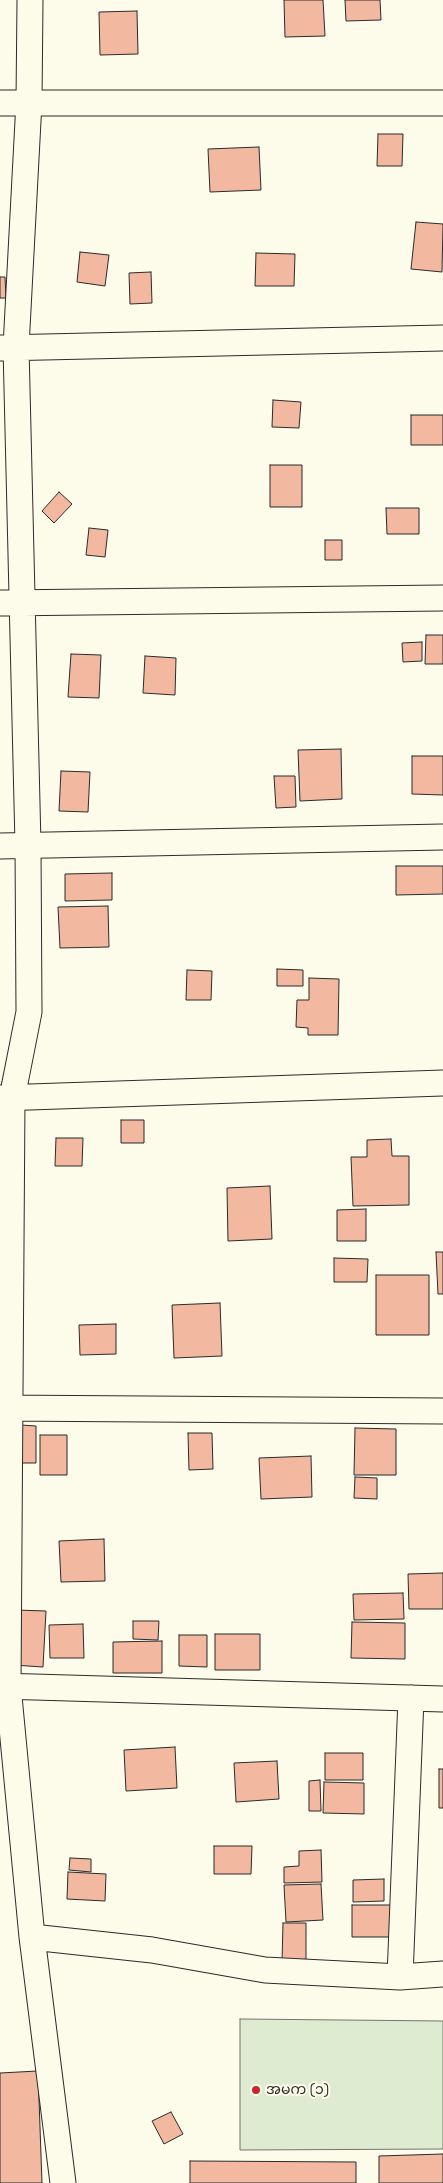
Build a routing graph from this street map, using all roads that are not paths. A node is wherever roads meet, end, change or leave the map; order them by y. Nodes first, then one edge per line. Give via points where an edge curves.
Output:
1 (30, 0) edge
2 (28, 102) junction
3 (443, 102) edge
4 (0, 103) edge
5 (443, 338) edge
6 (8, 347) edge
7 (443, 598) edge
8 (11, 603) edge
9 (443, 837) edge
10 (0, 846) edge
11 (28, 846) junction
12 (443, 1083) edge
13 (6, 1098) edge
14 (5, 1409) edge
15 (443, 1411) edge
16 (4, 1686) edge
17 (411, 1698) junction
18 (443, 1699) edge
19 (32, 1937) junction
20 (443, 1974) edge
21 (400, 1977) junction
22 (63, 2183) edge

1 - 2 street
2 - 3 street
2 - 4 street
2 - 6 street
5 - 6 street
6 - 8 street
7 - 8 street
8 - 11 street
9 - 11 street
10 - 11 street
11 - 13 street via 28,1012
12 - 13 street
13 - 14 street
14 - 15 street
14 - 16 street
16 - 17 street
16 - 19 street
17 - 18 street
17 - 21 street
19 - 21 street via 152,1950 265,1970
19 - 22 street
20 - 21 street

